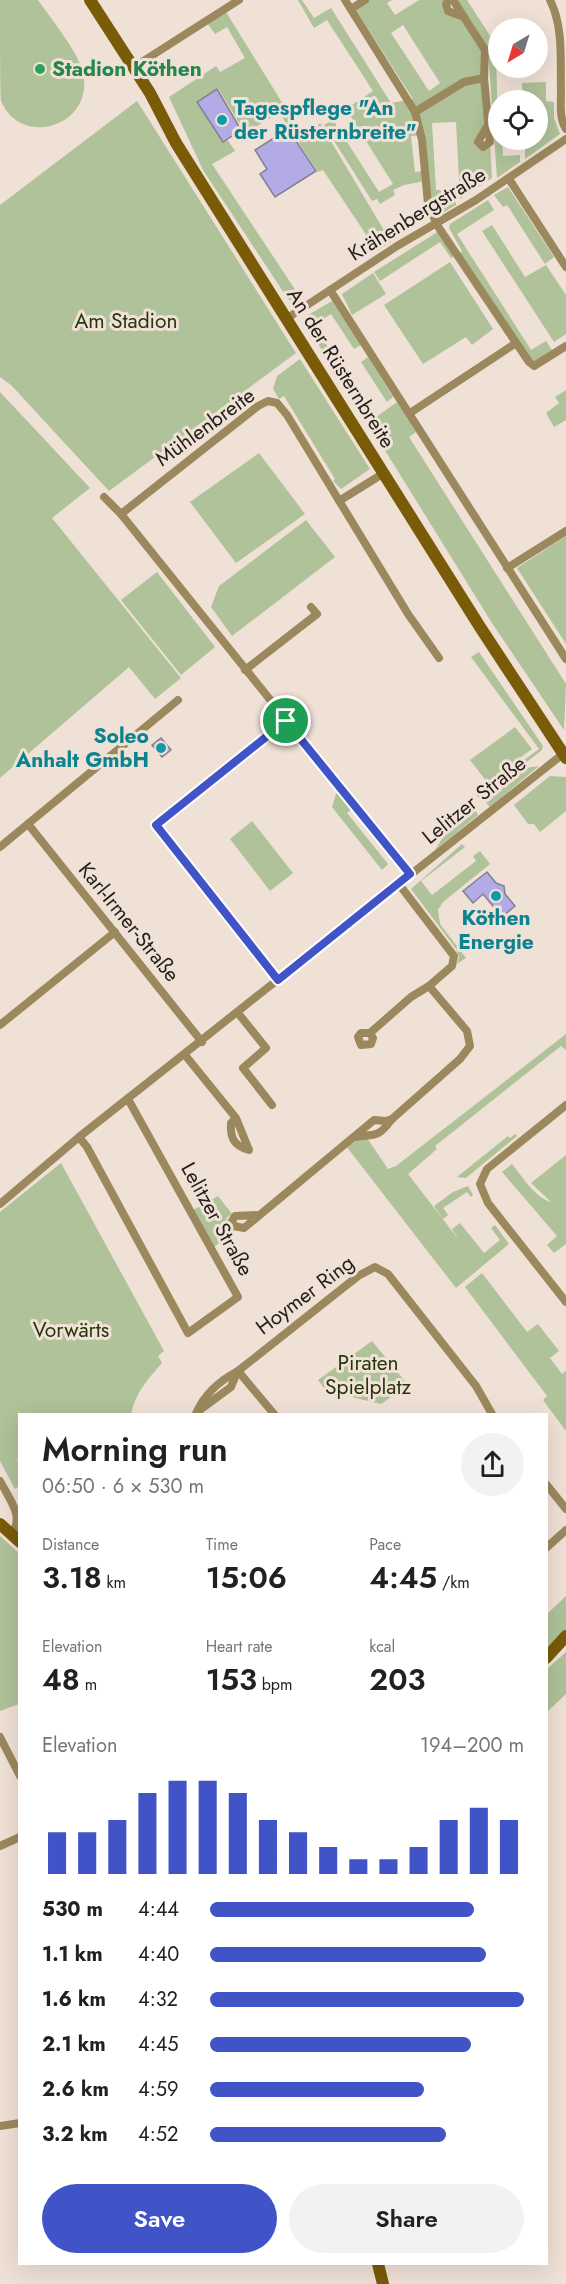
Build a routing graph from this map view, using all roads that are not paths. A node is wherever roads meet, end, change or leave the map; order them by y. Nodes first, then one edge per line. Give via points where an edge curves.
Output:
1 (90, 0) edge
2 (239, 0) edge
3 (345, 0) edge
4 (365, 0) edge
5 (451, 0) edge
6 (550, 0) edge
7 (229, 3) edge
8 (351, 9) junction
9 (134, 67) junction
10 (484, 78) junction
11 (416, 112) junction
12 (488, 125) dead end
13 (566, 129) edge
14 (566, 139) edge
15 (509, 179) junction
16 (437, 225) junction
17 (566, 267) edge
18 (330, 290) junction
19 (286, 318) junction
20 (516, 343) junction
21 (566, 346) edge
22 (410, 413) junction
23 (384, 473) junction
24 (104, 497) dead end
25 (339, 501) junction
26 (121, 514) junction
27 (566, 531) edge
28 (507, 568) junction
29 (310, 607) dead end
30 (439, 658) dead end
31 (566, 659) edge
32 (246, 670) junction
33 (178, 700) dead end
34 (286, 721) junction
35 (565, 754) edge
36 (28, 824) junction
37 (0, 847) edge
38 (410, 874) junction
39 (398, 883) junction
40 (115, 932) junction
41 (278, 980) junction
42 (429, 986) junction
43 (238, 1013) junction
44 (0, 1025) edge
45 (370, 1033) dead end
46 (202, 1042) junction
47 (185, 1055) junction
48 (128, 1099) junction
49 (272, 1105) dead end
50 (566, 1105) edge
51 (236, 1118) dead end
52 (392, 1119) junction
53 (79, 1137) junction
54 (355, 1137) junction
55 (0, 1204) edge
56 (259, 1215) dead end
57 (566, 1302) edge
58 (238, 1371) junction
59 (197, 1413) edge
60 (273, 1413) edge
61 (492, 1413) edge
62 (0, 1481) edge
63 (548, 1486) edge
64 (566, 1509) edge
65 (0, 1524) edge
66 (566, 1530) edge
67 (15, 1538) edge
68 (548, 1546) edge
69 (566, 1636) edge
70 (566, 1642) edge
71 (550, 1654) edge
72 (0, 1737) edge
73 (18, 1772) edge
74 (18, 1838) edge
75 (0, 1846) edge
76 (18, 2123) edge
77 (0, 2126) edge
78 (378, 2265) edge
79 (383, 2284) edge

1 - 9 main road, An der Rüsternbreite
2 - 7 street
3 - 8 street
4 - 8 street
5 - 10 street via 485,51
6 - 13 street via 560,31 561,115
7 - 9 street
8 - 11 street
9 - 19 main road, An der Rüsternbreite via 176,143
10 - 11 street via 464,82
10 - 12 street
11 - 16 street via 428,204
14 - 15 street, Krähenbergstraße
15 - 16 street, Krähenbergstraße
15 - 17 street
16 - 18 street, Krähenbergstraße
16 - 20 street
18 - 19 street, Krähenbergstraße
18 - 22 street, An der Rüsternbreite
19 - 23 main road, An der Rüsternbreite
20 - 21 street via 534,366
20 - 22 street, An der Rüsternbreite
22 - 28 street, An der Rüsternbreite
23 - 25 street
23 - 35 main road, An der Rüsternbreite
24 - 26 street
25 - 26 street, Mühlenbreite via 287,415 277,403 268,401
25 - 30 street, Mühlenbreite
26 - 32 street
27 - 28 street
28 - 31 street, An der Rüsternbreite
29 - 32 street via 316,614
32 - 34 street
33 - 36 street
34 - 38 street
34 - 41 street via 156,825
35 - 38 street, Lelitzer Straße
36 - 37 street
36 - 40 street, Karl-Irmer-Straße
38 - 39 street, Lelitzer Straße
39 - 41 street, Lelitzer Straße
39 - 42 street via 454,956 452,966
40 - 44 street
40 - 46 street, Karl-Irmer-Straße
41 - 43 street, Lelitzer Straße
42 - 45 street
42 - 52 street via 466,1031 470,1046
43 - 46 street, Lelitzer Straße
43 - 49 street via 266,1048 243,1068
46 - 47 street, Lelitzer Straße
47 - 48 street, Lelitzer Straße
47 - 51 street
48 - 53 street, Lelitzer Straße
48 - 53 street, Lelitzer Straße via 238,1297 188,1333
50 - 57 street via 487,1169 480,1184 488,1203
52 - 54 street via 374,1120
52 - 54 street via 377,1135
53 - 55 street, Lelitzer Straße
54 - 56 street
58 - 59 street via 231,1387
58 - 60 street
58 - 61 street, Hoymer Ring via 358,1276 375,1267 388,1274 476,1386
62 - 67 street via 17,1515
63 - 64 street
65 - 67 main road
66 - 68 street
69 - 71 main road
70 - 71 main road
72 - 73 street
74 - 75 street
76 - 77 street
78 - 79 main road

